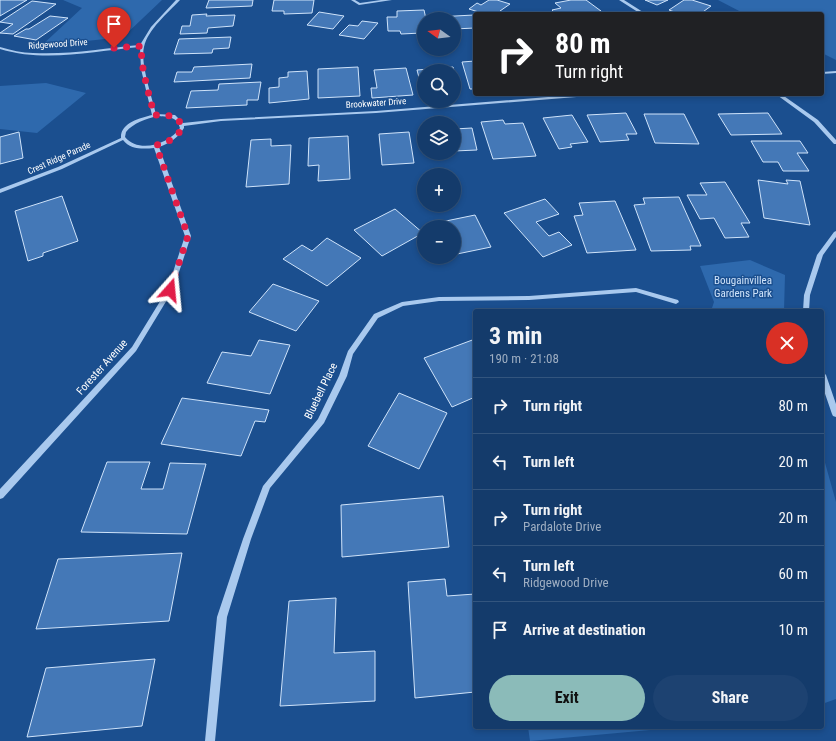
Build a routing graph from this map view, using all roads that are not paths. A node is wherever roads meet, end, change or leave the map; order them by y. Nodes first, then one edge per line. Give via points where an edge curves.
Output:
1 (178, 0) edge
2 (353, 0) edge
3 (390, 0) edge
4 (621, 0) edge
5 (641, 12) edge
6 (142, 46) junction
7 (0, 48) edge
8 (836, 72) edge
9 (824, 73) edge
10 (576, 96) edge
11 (781, 96) edge
12 (154, 115) junction
13 (181, 125) junction
14 (124, 138) junction
15 (836, 143) edge
16 (156, 145) junction
17 (0, 191) edge
18 (836, 233) edge
19 (676, 302) dead end
20 (806, 309) edge
21 (824, 381) edge
22 (836, 414) edge
23 (1, 494) edge
24 (210, 741) edge

1 - 6 street via 148,34
2 - 3 street via 359,4
4 - 5 street
6 - 7 street, Ridgewood Drive via 38,55 14,53
6 - 12 street via 143,66
8 - 9 street
10 - 13 street, Brookwater Drive via 376,112 221,120
11 - 15 street via 816,121
12 - 13 street via 173,116
12 - 14 street via 132,123 124,133
13 - 16 street via 180,133 168,142
14 - 16 street via 133,145 142,147
14 - 17 street, Crest Ridge Parade via 60,168
16 - 23 street, Forester Avenue via 188,236 170,290 134,348
18 - 20 street via 820,255 807,295
19 - 24 street, Bluebell Place via 636,290 529,298 439,299 402,304 376,316 350,353 343,376 321,421 264,493 222,617
21 - 22 street

